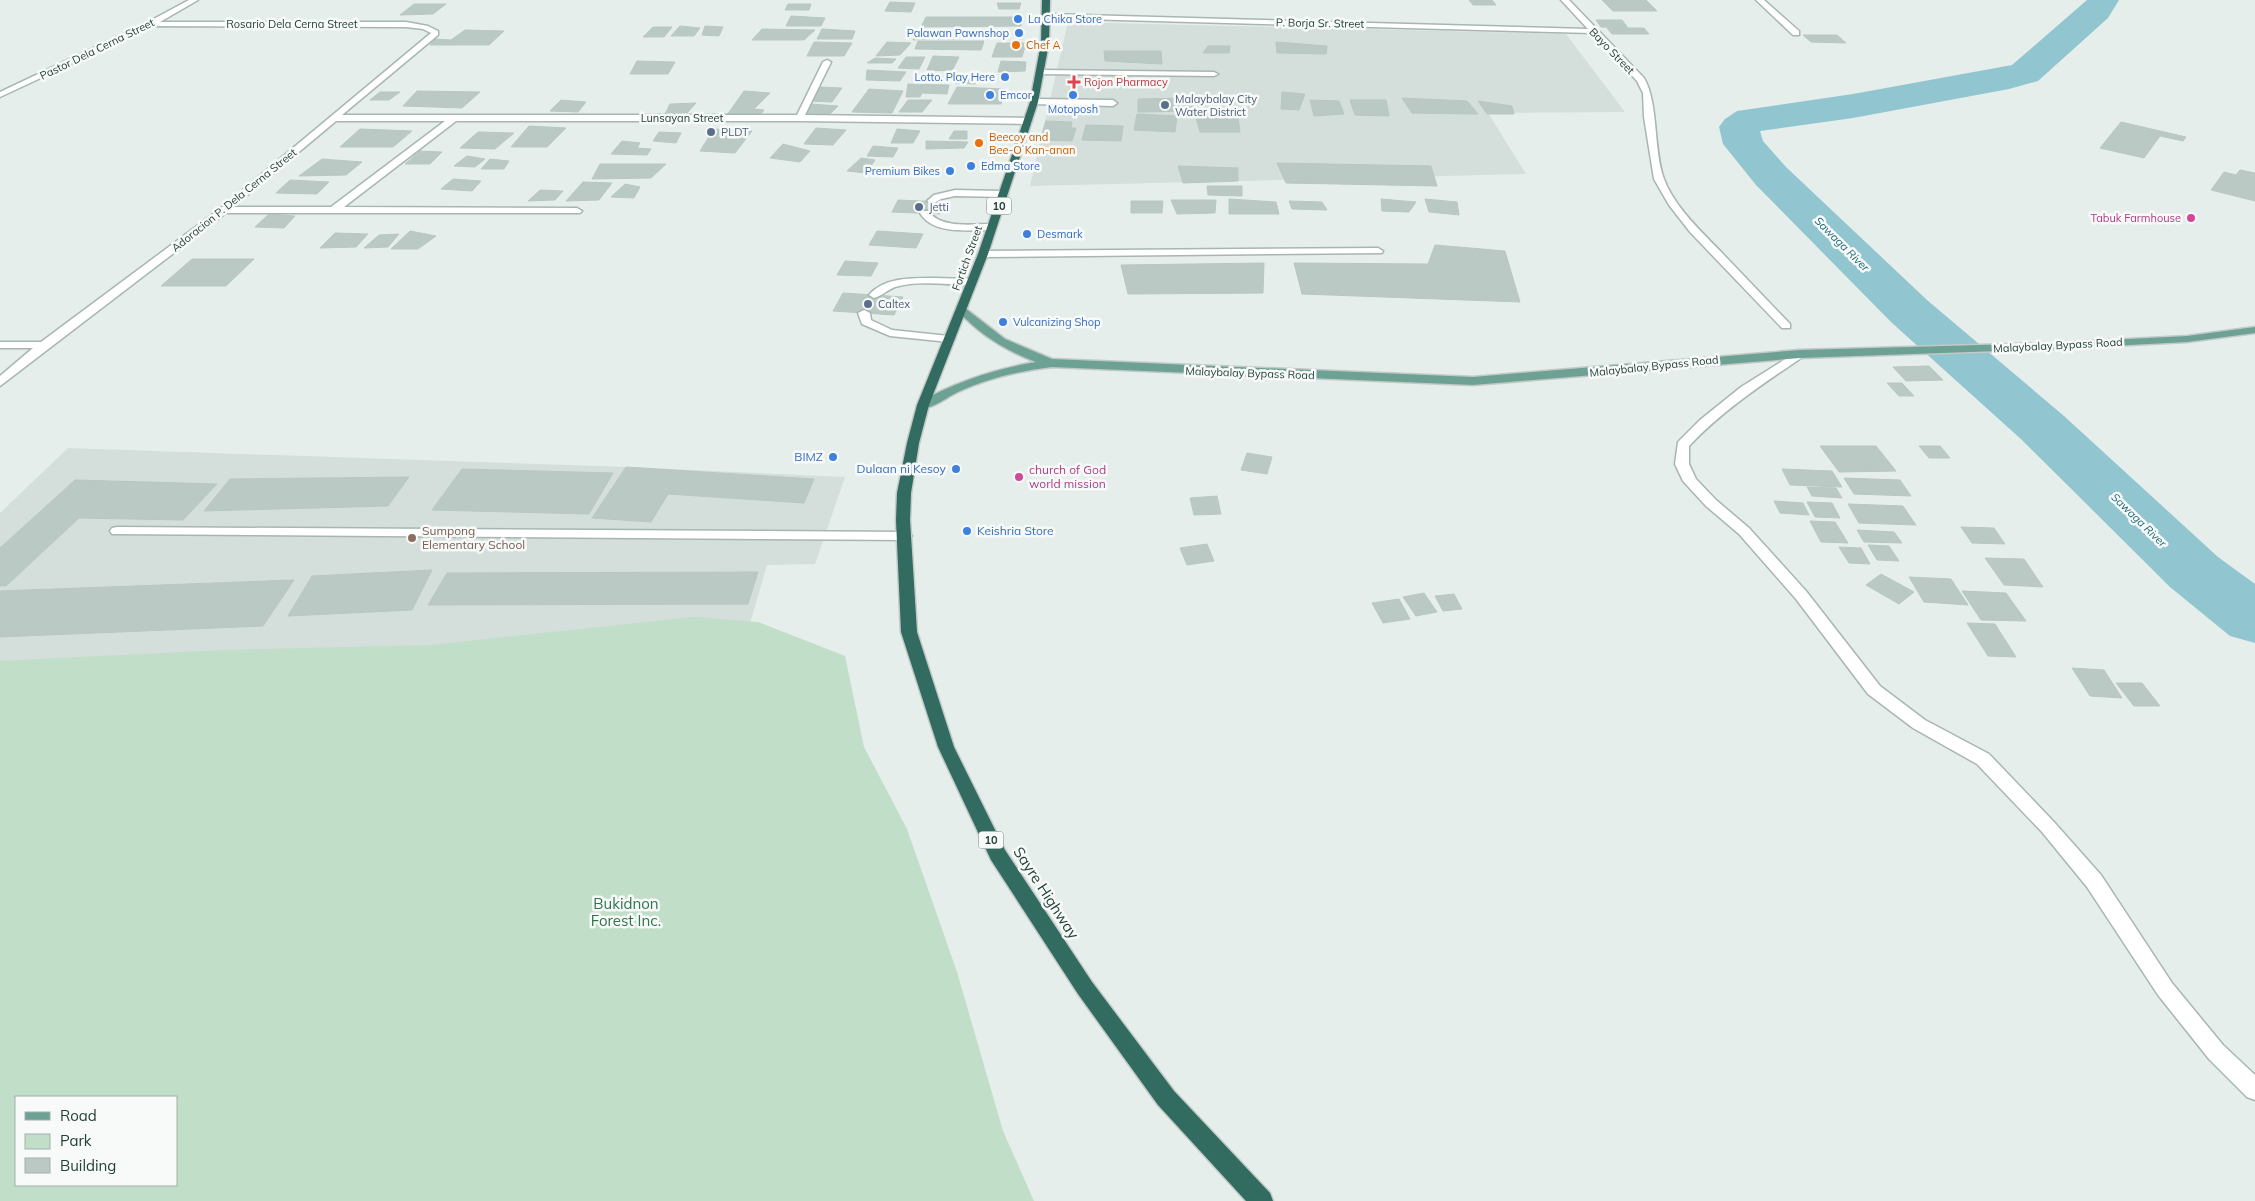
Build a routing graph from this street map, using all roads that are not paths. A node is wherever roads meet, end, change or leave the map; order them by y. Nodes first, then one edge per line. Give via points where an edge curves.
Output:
1 (194, 0) edge
2 (1046, 0) edge
3 (1565, 0) edge
4 (1760, 0) edge
5 (1048, 16) junction
6 (151, 24) junction
7 (432, 30) joint
8 (1593, 31) junction
9 (1796, 33) dead end
10 (826, 62) dead end
11 (1041, 72) junction
12 (1214, 74) dead end
13 (0, 95) edge
14 (1034, 102) junction
15 (1113, 103) dead end
16 (335, 118) junction
17 (454, 118) junction
18 (800, 118) junction
19 (1028, 121) junction
20 (1003, 194) junction
21 (932, 201) tunnel mouth
22 (224, 210) junction
23 (334, 210) junction
24 (578, 211) dead end
25 (925, 213) dead end
26 (991, 227) junction
27 (1378, 251) dead end
28 (983, 254) junction
29 (971, 282) junction
30 (874, 295) tunnel mouth
31 (961, 308) junction
32 (864, 313) dead end
33 (1786, 326) dead end
34 (2255, 330) edge
35 (949, 339) junction
36 (0, 345) edge
37 (44, 345) junction
38 (1800, 354) junction
39 (1052, 363) junction
40 (0, 382) edge
41 (923, 405) junction
42 (117, 531) dead end
43 (905, 536) junction
44 (2255, 1090) edge
45 (1262, 1201) edge

1 - 6 street, Pastor Dela Cerna Street
2 - 5 highway, Fortich Street / 10
3 - 8 street, Bayo Street
4 - 9 street
5 - 8 street, P. Borja Sr. Street
5 - 11 highway, Fortich Street / 10
6 - 7 street, Rosario Dela Cerna Street via 388,24
6 - 13 street, Pastor Dela Cerna Street
7 - 16 street, Adoracion P. Dela Cerna Street via 433,36
8 - 33 street, Bayo Street via 1641,80 1647,93 1656,167 1674,205
10 - 18 street
11 - 12 street
11 - 14 highway, Fortich Street / 10
14 - 15 street
14 - 19 highway, Fortich Street / 10
16 - 17 street, Lunsayan Street
16 - 22 street, Adoracion P. Dela Cerna Street
17 - 18 street, Lunsayan Street
17 - 23 street
18 - 19 street, Lunsayan Street
19 - 20 highway, Fortich Street / 10
20 - 21 street via 953,193
20 - 26 highway, Fortich Street / 10
22 - 23 street
22 - 37 street, Adoracion P. Dela Cerna Street
23 - 24 street
25 - 26 street via 929,220 940,225
26 - 28 highway, Fortich Street / 10
27 - 28 street
28 - 29 highway, Fortich Street / 10
29 - 30 street via 901,283 883,288
29 - 31 highway, Fortich Street / 10
31 - 35 highway, Fortich Street / 10
31 - 39 main road, Malaybalay Bypass Road via 997,339
32 - 35 street via 866,322 882,331
34 - 38 main road, Malaybalay Bypass Road via 2187,339
35 - 41 highway, Fortich Street / 10
36 - 37 street
37 - 40 street, Adoracion P. Dela Cerna Street
38 - 39 main road, Malaybalay Bypass Road via 1472,381
38 - 44 street via 1745,390 1704,423 1683,445 1682,464 1690,481 1744,531 1795,588 1874,690 1919,724 1983,760 2048,827 2094,881 2165,989 2216,1052
39 - 41 main road, Malaybalay Bypass Road via 978,378
41 - 43 highway, Sayre Highway / 10 via 904,493
42 - 43 street
43 - 45 highway, Sayre Highway / 10 via 910,632 946,747 998,855 1085,988 1166,1098

